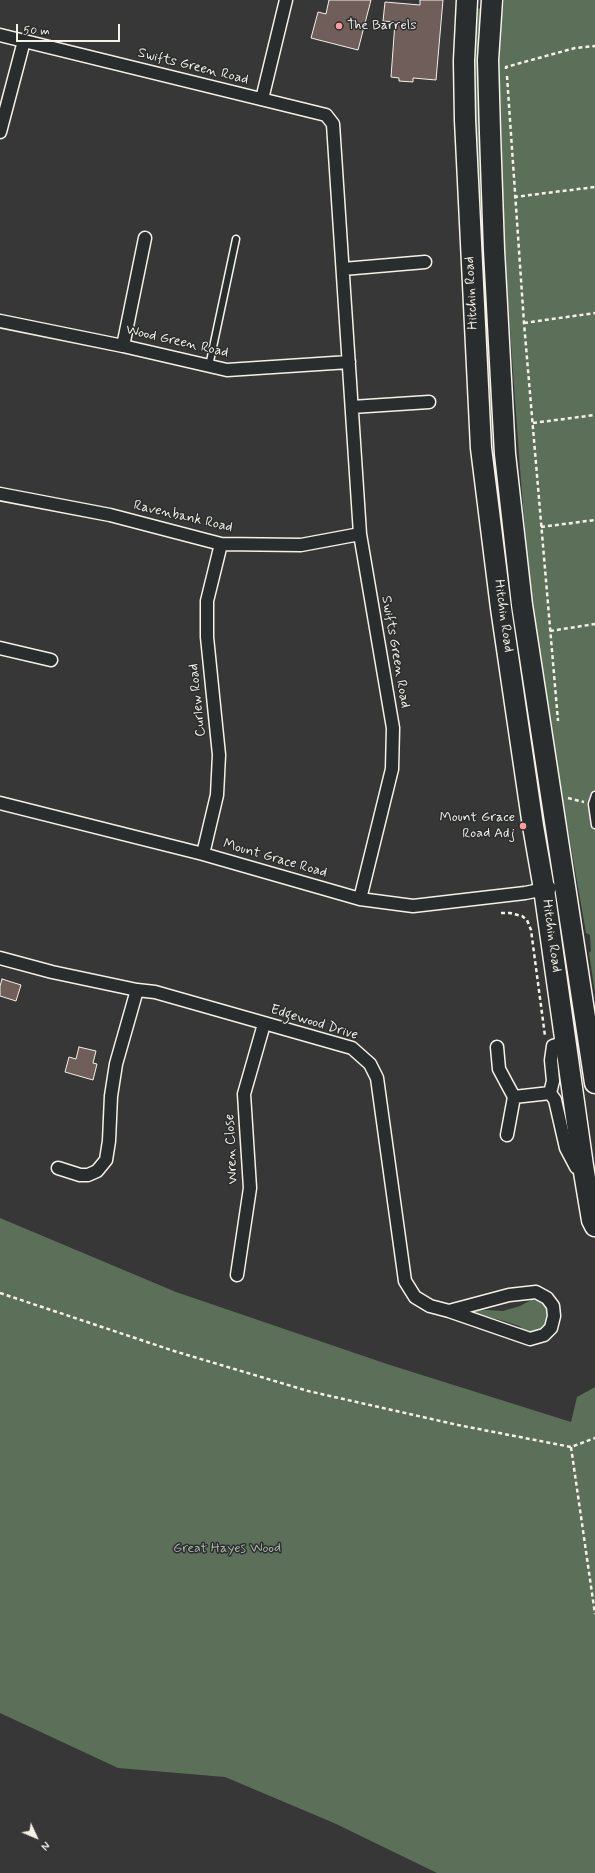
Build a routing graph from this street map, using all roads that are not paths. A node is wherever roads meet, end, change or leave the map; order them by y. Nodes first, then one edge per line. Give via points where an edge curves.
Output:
1 (286, 0) edge
2 (467, 0) edge
3 (492, 0) edge
4 (0, 35) edge
5 (24, 41) junction
6 (262, 99) junction
7 (0, 132) edge
8 (145, 238) dead end
9 (236, 239) dead end
10 (425, 262) dead end
11 (343, 268) junction
12 (0, 321) edge
13 (123, 346) junction
14 (349, 362) junction
15 (209, 366) junction
16 (429, 402) dead end
17 (352, 408) junction
18 (0, 494) edge
19 (360, 534) junction
20 (221, 544) junction
21 (0, 648) edge
22 (51, 660) dead end
23 (595, 795) edge
24 (0, 803) edge
25 (595, 825) edge
26 (203, 854) junction
27 (564, 886) junction
28 (544, 889) junction
29 (360, 899) junction
30 (0, 958) edge
31 (137, 990) junction
32 (264, 1024) junction
33 (566, 1042) junction
34 (497, 1047) dead end
35 (595, 1083) edge
36 (550, 1093) junction
37 (514, 1097) junction
38 (507, 1135) dead end
39 (583, 1166) junction
40 (58, 1168) dead end
41 (595, 1226) edge
42 (237, 1275) dead end
43 (449, 1311) junction

1 - 6 street, Swifts Green Road
2 - 28 main road, Hitchin Road via 465,120 481,448 501,608
3 - 27 main road, Hitchin Road via 488,60 490,141 505,454 522,606
4 - 5 street, Swifts Green Road
5 - 6 street, Swifts Green Road
5 - 7 street
6 - 11 street, Swifts Green Road via 326,115 333,124
8 - 13 street
9 - 15 lane
10 - 11 street
11 - 14 street, Swifts Green Road
12 - 13 street, Wood Green Road
13 - 15 street, Wood Green Road
14 - 15 street, Wood Green Road via 227,370
14 - 17 street, Swifts Green Road
16 - 17 street
17 - 19 street, Swifts Green Road
18 - 20 street, Ravenbank Road via 110,515
19 - 20 street, Ravenbank Road via 301,545
19 - 29 street, Swifts Green Road via 393,728 392,768
20 - 26 street, Curlew Road via 207,601 207,636 219,755 217,795
21 - 22 street
23 - 25 lane via 592,804
24 - 26 street, Mount Grace Road
26 - 29 street, Mount Grace Road
27 - 28 street, Mount Grace Road
27 - 35 main road, Hitchin Road
28 - 29 street, Mount Grace Road via 413,906
28 - 33 main road, Hitchin Road
30 - 31 street, Edgewood Drive
31 - 32 street, Edgewood Drive via 156,992
31 - 40 street via 116,1064 106,1160 97,1171 88,1175
32 - 42 street, Wren Close via 244,1094 250,1188
32 - 43 street, Edgewood Drive via 352,1048 370,1064 377,1078 405,1281 415,1297 430,1306
33 - 36 street via 554,1046
33 - 39 main road, Hitchin Road
34 - 37 street via 499,1069
36 - 37 street
36 - 39 street via 555,1100 566,1148 576,1167
37 - 38 street
39 - 41 main road, Hitchin Road
43 - 43 street, Edgewood Drive via 530,1339 544,1334 551,1328 554,1316 553,1306 547,1298 536,1292 509,1295

